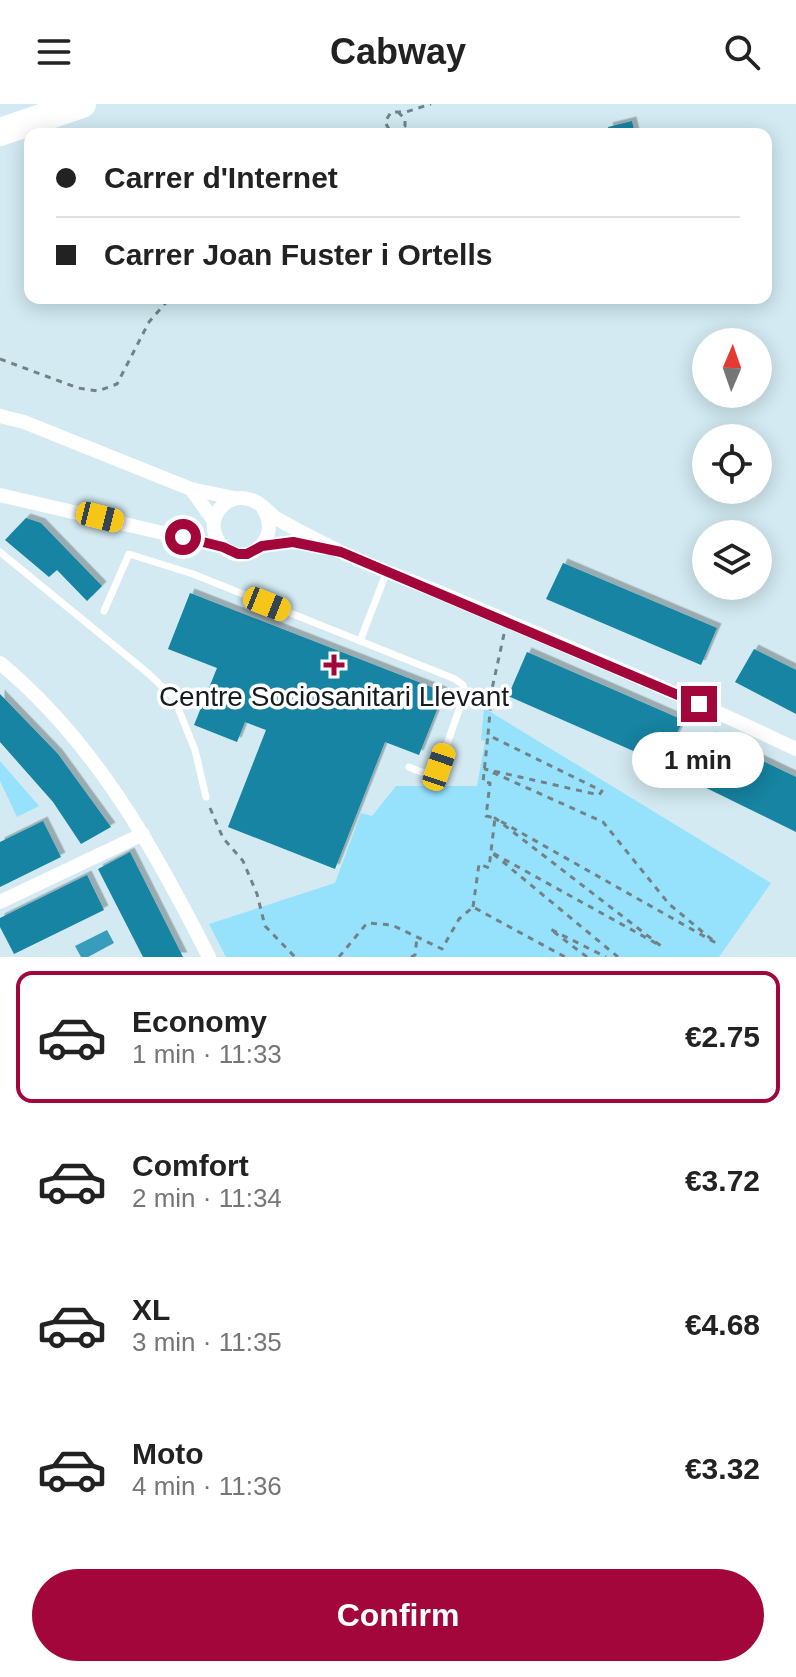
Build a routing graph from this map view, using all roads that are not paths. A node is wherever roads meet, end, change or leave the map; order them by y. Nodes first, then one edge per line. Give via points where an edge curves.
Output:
1 (82, 104) edge
2 (0, 132) edge
3 (0, 416) edge
4 (191, 489) junction
5 (0, 495) edge
6 (234, 498) junction
7 (263, 508) junction
8 (214, 526) junction
9 (183, 537) junction
10 (262, 546) junction
11 (223, 547) junction
12 (0, 552) edge
13 (341, 552) junction
14 (387, 571) junction
15 (104, 611) dead end
16 (360, 641) junction
17 (0, 663) edge
18 (796, 749) edge
19 (409, 767) dead end
20 (206, 797) road end
21 (143, 834) junction
22 (0, 902) edge
23 (209, 957) edge

1 - 2 highway
3 - 4 street
4 - 6 street
4 - 8 street
5 - 9 street
6 - 7 street via 250,499
6 - 8 street via 221,507
7 - 10 street via 270,523
7 - 13 street
8 - 9 street
8 - 11 street
9 - 11 street
10 - 11 street via 247,554
10 - 13 street via 293,542
12 - 20 lane via 174,698
13 - 14 street
14 - 16 lane
14 - 18 street
15 - 16 lane via 129,554
16 - 19 lane via 463,685 465,693 439,767 423,774
17 - 21 street via 45,703 89,755
21 - 22 street
21 - 23 street

